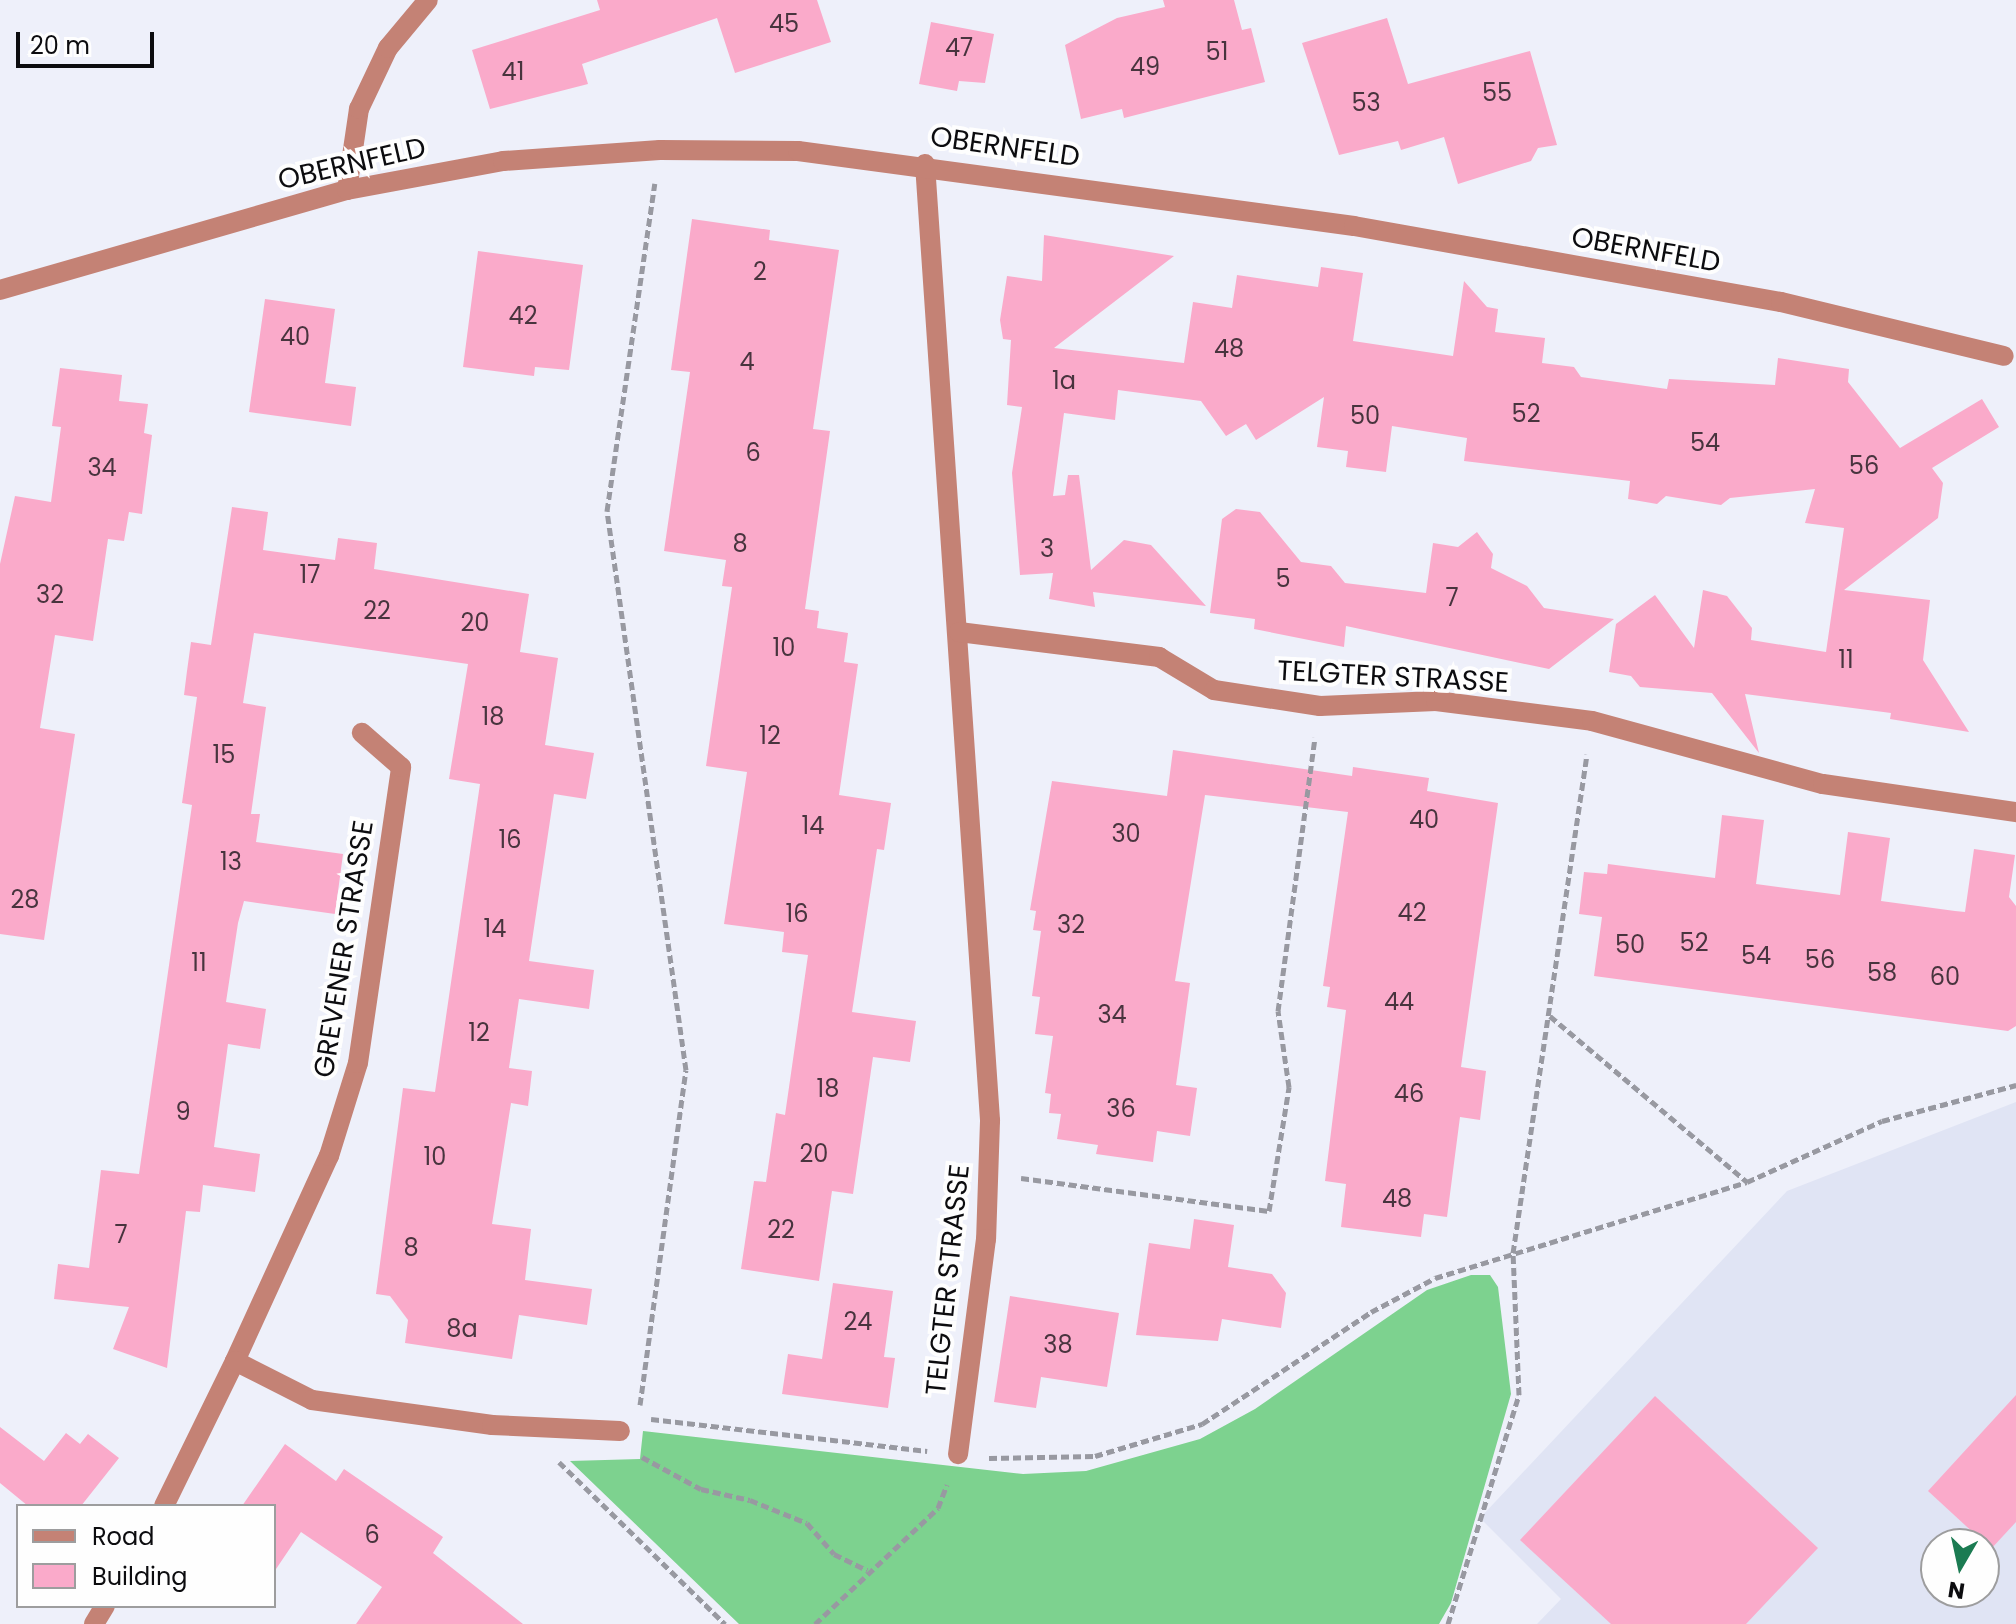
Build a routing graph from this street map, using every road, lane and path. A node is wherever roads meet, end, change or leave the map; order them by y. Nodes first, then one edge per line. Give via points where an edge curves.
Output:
1 (428, 0) edge
2 (660, 150) junction
3 (925, 164) junction
4 (347, 190) junction
5 (0, 290) edge
6 (2004, 356) dead end
7 (959, 632) junction
8 (1320, 706) junction
9 (1592, 721) junction
10 (362, 733) dead end
11 (2016, 812) edge
12 (1549, 1015) junction
13 (2016, 1085) edge
14 (988, 1173) junction
15 (1747, 1182) junction
16 (1513, 1253) junction
17 (235, 1361) junction
18 (539, 1426) junction
19 (620, 1431) joint
20 (958, 1454) junction
21 (165, 1504) edge
22 (867, 1570) junction
23 (725, 1624) edge
24 (815, 1624) edge
25 (1448, 1624) edge

1 - 4 street via 388,48 359,109
2 - 3 street, OBERNFELD via 798,151
2 - 4 street, OBERNFELD via 503,161
2 - 20 path via 607,511 686,1070 639,1417
3 - 6 street, OBERNFELD via 1370,229 1781,302
3 - 7 street, TELGTER STRASSE
4 - 5 street, OBERNFELD
7 - 8 street, TELGTER STRASSE via 1159,657 1214,690
7 - 14 street, TELGTER STRASSE via 957,709 990,1121
8 - 9 street, TELGTER STRASSE via 1436,701
8 - 14 path via 1278,1011 1289,1087 1269,1211
9 - 11 street, TELGTER STRASSE via 1823,784
9 - 12 path
10 - 17 street, GREVENER STRASSE via 401,767 358,1063 329,1156
12 - 15 path
12 - 16 path
13 - 15 path via 1882,1121
14 - 20 street, TELGTER STRASSE via 986,1239
15 - 16 path
16 - 20 path via 1435,1278 1371,1312 1263,1389 1188,1429 1095,1456 1025,1462
16 - 25 path via 1519,1395
17 - 18 street via 312,1400
17 - 21 street, GREVENER STRASSE
18 - 19 street
18 - 23 path via 560,1465
19 - 22 path via 646,1462 701,1489 750,1500 807,1523 834,1554
20 - 22 path via 938,1508
22 - 24 path

